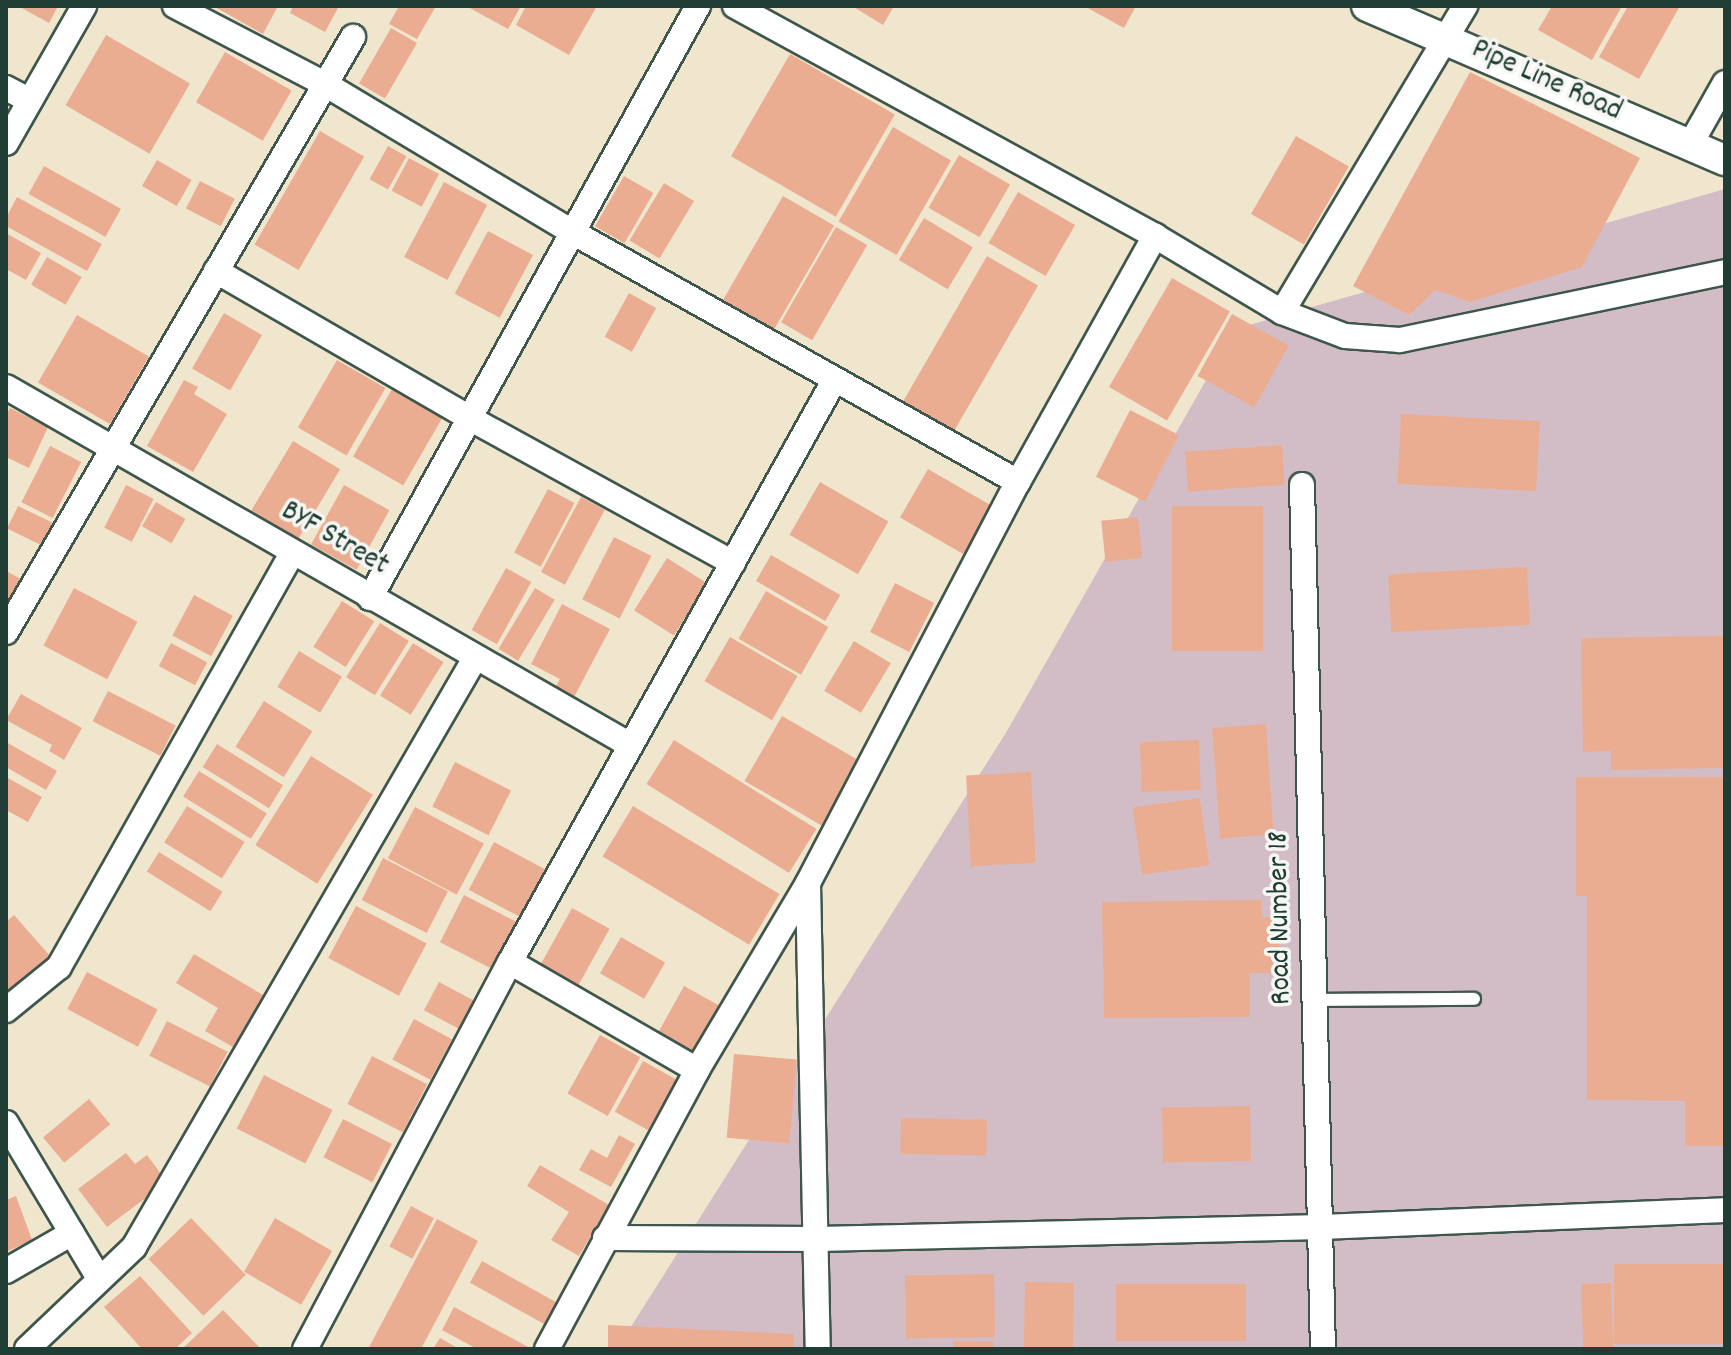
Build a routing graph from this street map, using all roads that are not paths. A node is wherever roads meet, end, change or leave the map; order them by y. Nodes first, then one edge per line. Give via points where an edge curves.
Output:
1 (84, 6) edge
2 (175, 6) edge
3 (698, 6) edge
4 (735, 6) edge
5 (1367, 6) edge
6 (1465, 6) edge
7 (353, 37) dead end
8 (1445, 37) junction
9 (1725, 83) edge
10 (325, 84) junction
11 (6, 88) edge
12 (30, 101) junction
13 (6, 143) edge
14 (1690, 145) junction
15 (1725, 160) edge
16 (574, 233) junction
17 (1155, 236) junction
18 (216, 271) junction
19 (1725, 272) edge
20 (1282, 312) junction
21 (835, 379) junction
22 (6, 387) edge
23 (471, 419) junction
24 (114, 446) junction
25 (1018, 482) junction
26 (1302, 485) dead end
27 (292, 553) junction
28 (733, 563) junction
29 (370, 598) junction
30 (6, 632) edge
31 (475, 658) junction
32 (630, 745) junction
33 (808, 883) junction
34 (510, 962) junction
35 (1474, 999) dead end
36 (1316, 1000) junction
37 (6, 1010) edge
38 (697, 1070) junction
39 (6, 1123) edge
40 (1725, 1210) edge
41 (1322, 1227) junction
42 (72, 1233) junction
43 (605, 1238) junction
44 (818, 1239) junction
45 (6, 1271) edge
46 (98, 1277) junction
47 (40, 1345) edge
48 (305, 1349) edge
49 (547, 1349) edge
50 (818, 1349) edge
51 (1323, 1349) edge

1 - 12 street
2 - 10 street
3 - 16 street
4 - 17 street
5 - 8 street, Pipe Line Road
6 - 8 street
7 - 10 street
8 - 14 street, Pipe Line Road
8 - 20 street
9 - 14 street
10 - 16 street
10 - 18 street
11 - 12 street
12 - 13 street
14 - 15 street, Pipe Line Road
16 - 21 street
16 - 23 street
17 - 20 street
17 - 25 street
18 - 23 street
18 - 24 street
19 - 20 street via 1400,340 1345,336
21 - 25 street
21 - 28 street
22 - 24 street, BYF Street
23 - 28 street
23 - 29 street
24 - 27 street, BYF Street
24 - 30 street
25 - 33 street
26 - 36 street, Road Number 18
27 - 29 street, BYF Street
27 - 37 street via 59,967
28 - 32 street
29 - 31 street, BYF Street
31 - 32 street, BYF Street
31 - 46 street via 134,1247
32 - 34 street
33 - 38 street
33 - 44 street
34 - 38 street
34 - 48 street
35 - 36 lane
36 - 41 street, Road Number 18
38 - 43 street
39 - 42 street
40 - 41 street
41 - 44 street
41 - 51 street, Road Number 18
42 - 45 street
42 - 46 street
43 - 44 street
43 - 49 street
44 - 50 street
46 - 47 street

